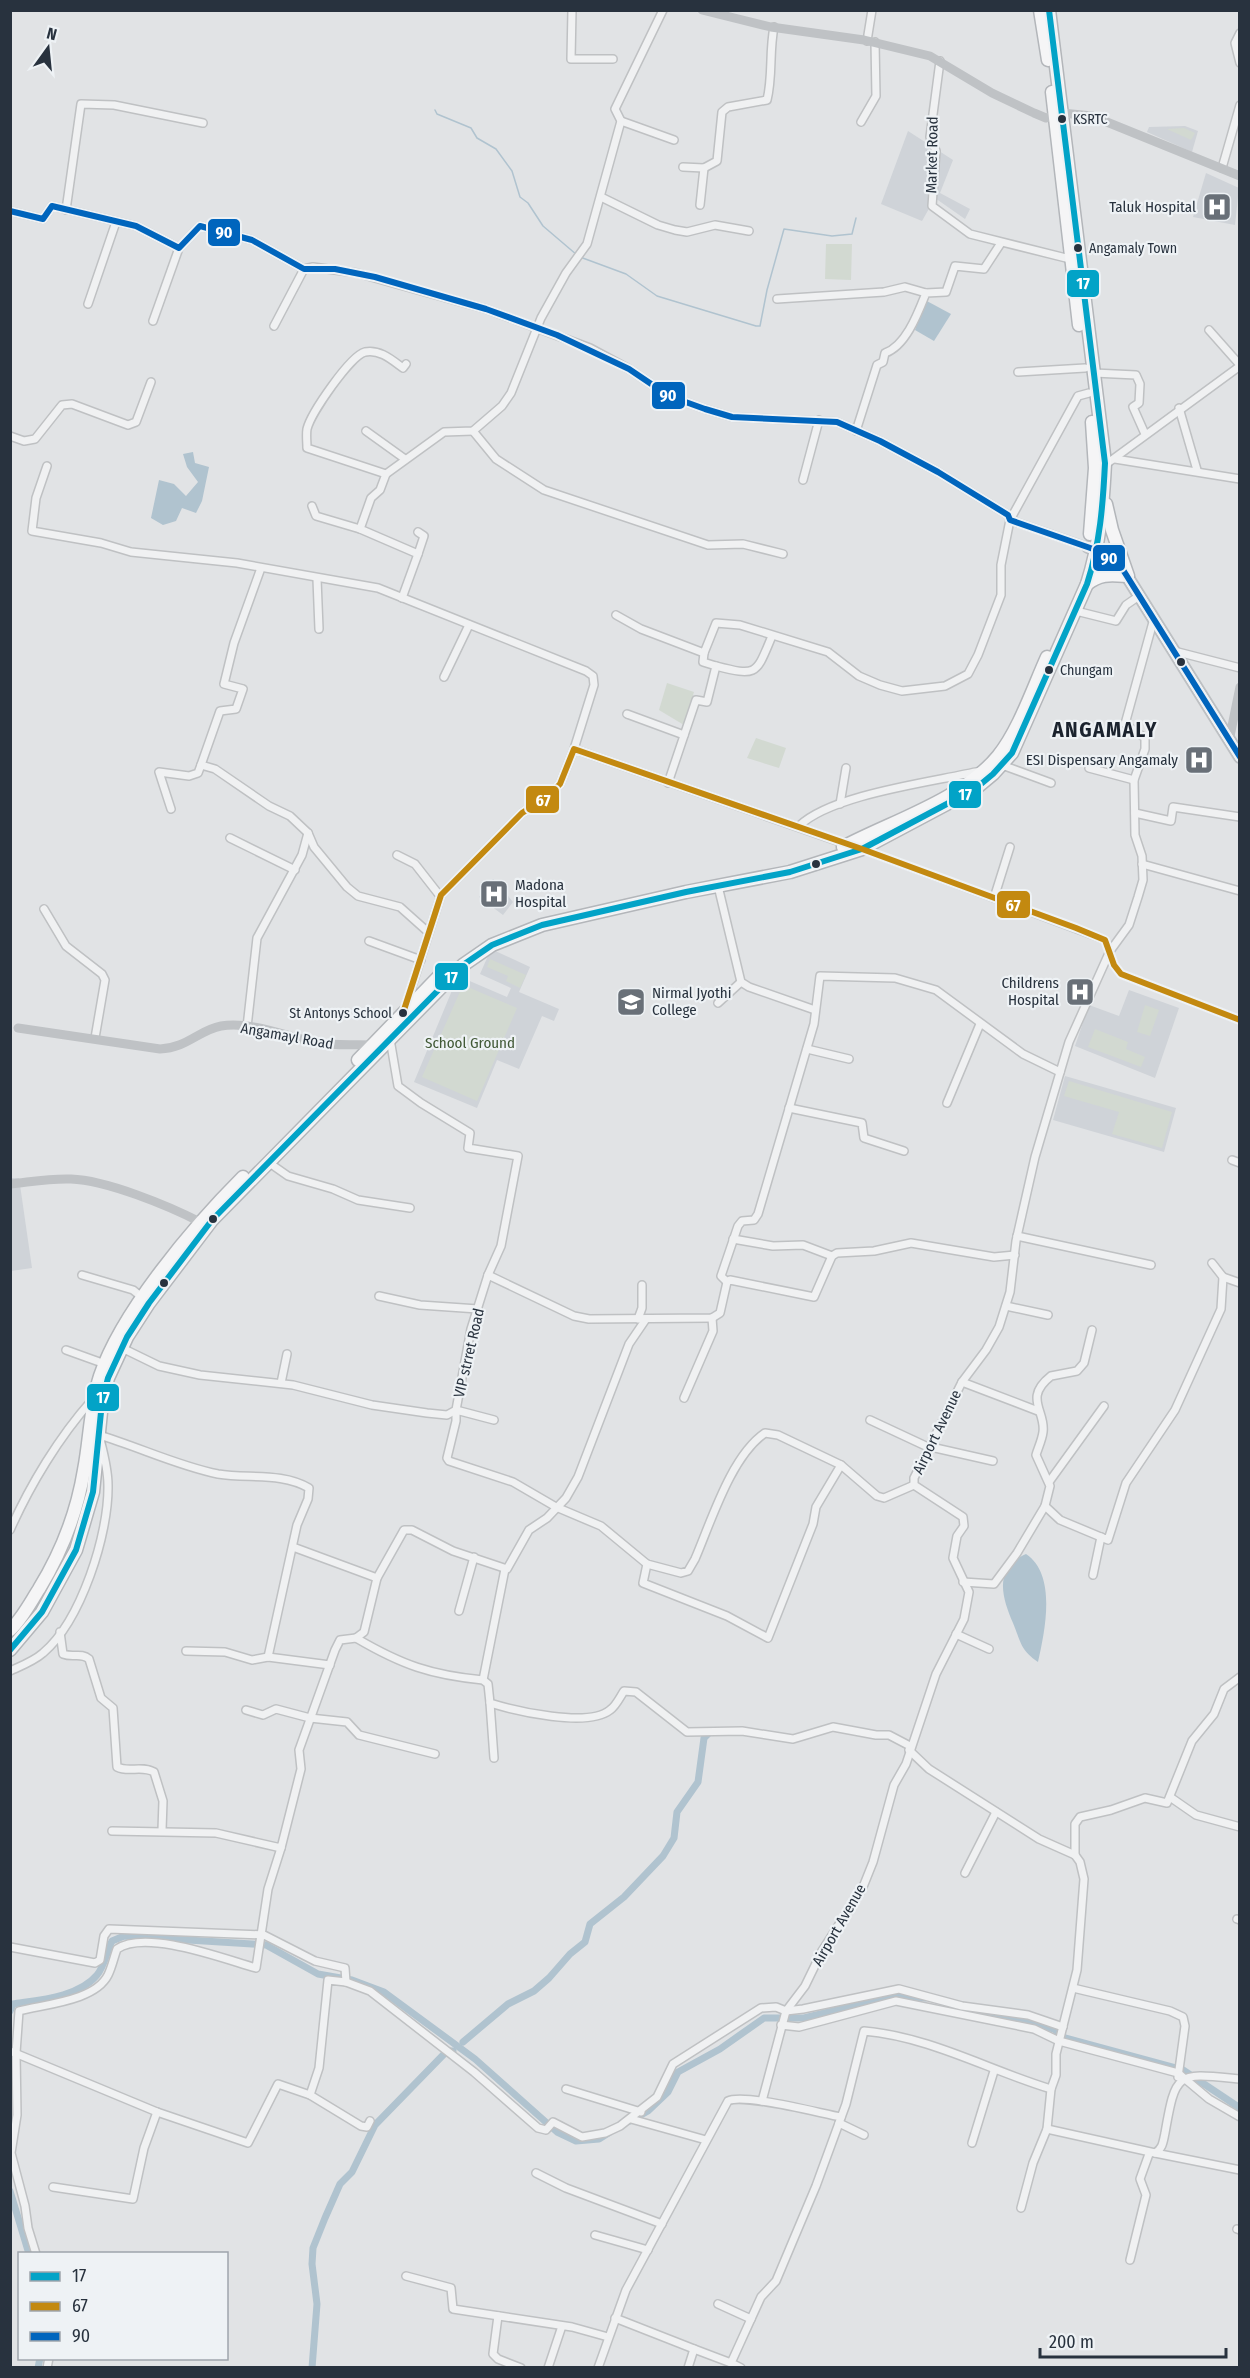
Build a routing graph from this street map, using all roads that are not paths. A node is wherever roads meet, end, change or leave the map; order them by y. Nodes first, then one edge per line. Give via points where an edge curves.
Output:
1 (572, 10) edge
2 (663, 10) edge
3 (702, 10) edge
4 (872, 10) edge
5 (1040, 10) edge
6 (1049, 10) edge
7 (774, 27) junction
8 (1239, 33) edge
9 (871, 41) junction
10 (613, 59) dead end
11 (940, 62) junction
12 (1239, 63) edge
13 (1239, 105) edge
14 (1057, 115) junction
15 (621, 121) junction
16 (861, 122) dead end
17 (203, 123) dead end
18 (674, 140) dead end
19 (683, 167) dead end
20 (704, 168) junction
21 (1222, 168) junction
22 (1239, 176) edge
23 (602, 197) junction
24 (700, 205) dead end
25 (66, 210) junction
26 (10, 211) edge
27 (116, 222) junction
28 (749, 231) dead end
29 (1000, 243) junction
30 (180, 248) junction
31 (1070, 259) junction
32 (304, 268) junction
33 (926, 293) junction
34 (777, 299) dead end
35 (88, 304) dead end
36 (153, 321) dead end
37 (274, 326) dead end
38 (537, 330) junction
39 (1209, 330) dead end
40 (406, 364) dead end
41 (1239, 365) edge
42 (1090, 370) junction
43 (1018, 372) dead end
44 (151, 382) dead end
45 (1089, 393) junction
46 (1179, 408) junction
47 (819, 420) junction
48 (366, 431) dead end
49 (473, 431) junction
50 (856, 431) junction
51 (1145, 434) junction
52 (10, 436) edge
53 (405, 459) junction
54 (1110, 462) junction
55 (48, 466) dead end
56 (1197, 470) junction
57 (386, 474) junction
58 (1239, 478) edge
59 (803, 480) dead end
60 (1105, 496) junction
61 (312, 507) dead end
62 (1010, 520) junction
63 (360, 529) junction
64 (418, 532) dead end
65 (1092, 551) junction
66 (418, 554) junction
67 (783, 554) dead end
68 (261, 568) junction
69 (1128, 576) junction
70 (317, 579) junction
71 (1087, 584) junction
72 (1139, 596) junction
73 (402, 597) junction
74 (1076, 611) junction
75 (616, 615) dead end
76 (1153, 622) junction
77 (469, 625) junction
78 (319, 629) dead end
79 (772, 636) junction
80 (1171, 650) junction
81 (704, 653) junction
82 (716, 666) junction
83 (1239, 668) edge
84 (444, 677) dead end
85 (1239, 687) edge
86 (627, 714) dead end
87 (684, 735) junction
88 (1229, 741) junction
89 (574, 749) junction
90 (1239, 757) edge
91 (201, 765) junction
92 (1002, 765) junction
93 (846, 768) dead end
94 (1089, 768) dead end
95 (985, 770) junction
96 (1134, 780) junction
97 (668, 783) junction
98 (1051, 783) dead end
99 (840, 804) junction
100 (171, 810) dead end
101 (1135, 813) junction
102 (1239, 817) edge
103 (799, 826) junction
104 (308, 833) junction
105 (230, 838) dead end
106 (848, 845) junction
107 (1010, 847) dead end
108 (862, 849) junction
109 (398, 855) dead end
110 (1142, 864) junction
111 (295, 870) junction
112 (718, 886) junction
113 (1239, 891) edge
114 (440, 896) junction
115 (994, 898) junction
116 (44, 909) dead end
117 (428, 932) junction
118 (369, 941) dead end
119 (1110, 951) junction
120 (421, 960) junction
121 (741, 982) junction
122 (718, 1003) dead end
123 (815, 1010) junction
124 (403, 1013) junction
125 (1239, 1020) edge
126 (980, 1024) junction
127 (247, 1027) junction
128 (18, 1028) dead end
129 (95, 1038) junction
130 (381, 1044) junction
131 (807, 1049) junction
132 (849, 1059) dead end
133 (1060, 1072) junction
134 (947, 1103) dead end
135 (789, 1108) junction
136 (904, 1151) dead end
137 (268, 1162) junction
138 (10, 1184) edge
139 (410, 1208) dead end
140 (200, 1222) junction
141 (1017, 1236) junction
142 (734, 1239) junction
143 (1015, 1255) junction
144 (832, 1256) junction
145 (1212, 1263) dead end
146 (1150, 1265) dead end
147 (82, 1275) dead end
148 (488, 1275) junction
149 (1223, 1277) junction
150 (727, 1282) junction
151 (1239, 1283) edge
152 (642, 1285) dead end
153 (379, 1296) dead end
154 (146, 1301) junction
155 (1006, 1306) junction
156 (478, 1309) junction
157 (1048, 1315) dead end
158 (712, 1318) junction
159 (638, 1319) junction
160 (646, 1319) junction
161 (1092, 1330) dead end
162 (122, 1348) junction
163 (66, 1350) dead end
164 (287, 1354) dead end
165 (105, 1364) junction
166 (962, 1382) junction
167 (281, 1383) junction
168 (94, 1398) junction
169 (684, 1398) dead end
170 (1104, 1406) dead end
171 (456, 1410) junction
172 (1038, 1411) junction
173 (494, 1420) dead end
174 (870, 1420) dead end
175 (99, 1435) junction
176 (931, 1447) junction
177 (993, 1461) dead end
178 (841, 1465) junction
179 (1048, 1482) junction
180 (914, 1485) junction
181 (87, 1492) junction
182 (1045, 1506) junction
183 (556, 1507) junction
184 (10, 1530) edge
185 (1101, 1537) junction
186 (293, 1547) junction
187 (474, 1557) junction
188 (647, 1564) junction
189 (505, 1569) junction
190 (1093, 1575) dead end
191 (377, 1578) junction
192 (963, 1582) junction
193 (459, 1611) dead end
194 (10, 1630) edge
195 (60, 1632) junction
196 (956, 1634) junction
197 (356, 1638) junction
198 (990, 1649) dead end
199 (10, 1650) edge
200 (186, 1651) dead end
201 (268, 1657) junction
202 (330, 1665) junction
203 (10, 1671) edge
204 (1239, 1677) edge
205 (483, 1680) junction
206 (490, 1703) junction
207 (246, 1710) dead end
208 (310, 1718) junction
209 (910, 1748) junction
210 (435, 1754) dead end
211 (494, 1758) dead end
212 (1170, 1797) junction
213 (996, 1812) junction
214 (1239, 1827) edge
215 (162, 1830) junction
216 (112, 1831) dead end
217 (281, 1848) junction
218 (1075, 1855) junction
219 (965, 1873) dead end
220 (261, 1935) junction
221 (10, 1947) edge
222 (346, 1978) junction
223 (1073, 1988) junction
224 (786, 2012) junction
225 (782, 2023) junction
226 (1062, 2028) junction
227 (1059, 2040) junction
228 (13, 2052) edge
229 (994, 2071) junction
230 (1183, 2076) junction
231 (1239, 2079) edge
232 (566, 2089) dead end
233 (1051, 2090) junction
234 (310, 2095) junction
235 (762, 2101) junction
236 (157, 2112) junction
237 (641, 2112) junction
238 (1239, 2117) edge
239 (631, 2119) junction
240 (840, 2120) junction
241 (370, 2121) dead end
242 (1047, 2129) junction
243 (864, 2135) dead end
244 (13, 2136) edge
245 (706, 2140) junction
246 (972, 2143) dead end
247 (1152, 2154) junction
248 (1239, 2170) edge
249 (536, 2173) dead end
250 (53, 2187) dead end
251 (1020, 2208) dead end
252 (662, 2224) junction
253 (595, 2235) dead end
254 (648, 2250) junction
255 (36, 2252) edge
256 (1131, 2260) dead end
257 (406, 2276) dead end
258 (718, 2304) dead end
259 (498, 2316) junction
260 (615, 2318) junction
261 (751, 2319) junction
262 (562, 2326) junction
263 (608, 2337) junction
264 (693, 2349) junction
265 (731, 2363) junction
266 (521, 2367) edge
267 (548, 2367) edge
268 (598, 2367) edge
269 (688, 2367) edge
270 (741, 2367) edge

1 - 10 street via 571,58
2 - 15 street via 615,109
3 - 7 main road
4 - 9 street
5 - 14 highway
6 - 14 highway
7 - 9 main road
7 - 20 street via 767,100 728,107 722,112 717,160
8 - 12 street via 1235,43
9 - 11 main road
9 - 16 street via 876,96
11 - 14 main road via 1019,107 1046,117
11 - 29 street, Market Road via 930,137 936,151 932,206 970,234
13 - 21 street
14 - 21 main road via 1092,116 1114,123
14 - 31 highway
14 - 42 highway
15 - 18 street
15 - 23 street
17 - 25 street via 114,105 81,104
19 - 20 street
20 - 24 street
21 - 22 main road
23 - 28 street via 675,230 687,232 715,225
23 - 38 street via 587,244 566,273
25 - 26 street via 52,206 43,219
25 - 27 street
27 - 30 street via 136,226
27 - 35 street
29 - 31 street, Market Road
29 - 33 street via 984,269 955,266 946,292
30 - 32 street via 200,226 252,240
30 - 36 street
31 - 42 highway
32 - 37 street
32 - 38 street via 366,275 486,309
33 - 34 street via 905,287 884,292
33 - 50 street via 911,328 896,348 885,353 883,362 876,365
38 - 47 street via 590,348 669,396 705,409 732,417
38 - 49 street via 511,393
39 - 41 street
40 - 57 street via 403,368 383,354 357,355 316,409 308,429 306,448
41 - 46 street
42 - 43 street
42 - 45 highway
42 - 51 street via 1136,375 1140,384 1139,403 1133,407
42 - 54 highway
44 - 52 street via 136,422 128,425 72,404 62,405 35,439 24,441
45 - 62 street via 1078,396
45 - 65 highway via 1095,468
46 - 51 street
46 - 56 street
47 - 50 street via 837,422
47 - 59 street
48 - 53 street
49 - 53 street via 444,432
49 - 67 street via 496,459 544,490 708,544 743,544
50 - 62 street via 938,472 1008,515
51 - 54 street
53 - 57 street
54 - 56 street
54 - 60 highway
55 - 68 street via 36,498 32,531 131,552
56 - 58 street
57 - 63 street
60 - 65 highway
60 - 69 highway
61 - 63 street via 316,516
62 - 65 street
62 - 79 street via 1003,547 1000,595 992,623 968,674 945,686 903,690 880,685 859,676 828,652
63 - 66 street
64 - 66 street via 424,536
65 - 69 main road
65 - 71 highway
65 - 95 highway via 1005,746
66 - 73 street
68 - 70 street
68 - 91 street via 224,684 243,689 236,709 220,711
69 - 71 highway via 1110,574
69 - 72 main road
70 - 73 street via 378,588
70 - 78 street
71 - 74 highway
72 - 74 street via 1126,605 1116,621
72 - 76 main road
73 - 77 street
74 - 92 highway via 1018,739
75 - 81 street
76 - 80 main road
76 - 96 street via 1125,724 1145,738
77 - 84 street
77 - 89 street via 593,676 594,685
79 - 81 street via 740,625 716,623
79 - 82 street via 759,667 752,671 743,673
80 - 83 street
80 - 88 main road
81 - 82 street via 703,662
82 - 87 street via 707,702 696,700
85 - 88 main road
86 - 87 street
87 - 97 street
88 - 90 main road
89 - 97 street
89 - 114 street via 560,784 522,813
91 - 100 street via 198,773 189,776 159,772
91 - 104 street via 215,768 290,816
92 - 98 street
92 - 108 highway via 961,798
93 - 99 street
94 - 96 street
95 - 99 street
95 - 106 highway via 943,797
96 - 101 street, Airport Avenue
97 - 103 street
99 - 103 street via 811,814
101 - 102 street via 1171,821 1173,807
101 - 110 street, Airport Avenue
103 - 106 street
104 - 111 street
104 - 117 street via 314,847 347,887 358,896 400,907
105 - 111 street
106 - 108 street
106 - 124 highway via 796,862 662,889 518,925 484,941 456,961
107 - 115 street
108 - 112 highway via 790,872
108 - 115 main road
109 - 114 street via 415,864
110 - 113 street
110 - 119 street, Airport Avenue via 1143,880 1129,925
111 - 127 street via 257,938
112 - 121 street
112 - 130 highway via 558,921 492,945 453,974
114 - 117 street
115 - 119 main road via 1105,940
116 - 129 street via 66,946 96,968 105,980
117 - 120 street
118 - 120 street
119 - 125 main road via 1121,974
119 - 133 street, Airport Avenue via 1069,1042
120 - 124 street
121 - 122 street
121 - 123 street
123 - 126 street via 820,976 895,978 936,990
123 - 131 street
124 - 130 highway
126 - 133 street via 1023,1054
126 - 134 street
127 - 129 main road, Angamayl Road via 221,1026 171,1048
127 - 130 main road, Angamayl Road via 340,1046
128 - 129 main road, Angamayl Road
130 - 137 highway
130 - 140 highway
130 - 148 street, VIP strret Road via 398,1086 470,1133 468,1148 518,1156 501,1246
131 - 132 street
131 - 135 street
133 - 141 street, Airport Avenue
135 - 136 street via 862,1123 864,1138
135 - 142 street via 758,1214 754,1220 740,1223
137 - 139 street via 288,1176 358,1200
137 - 154 highway via 213,1220
138 - 140 main road via 56,1179 88,1181
140 - 154 highway
141 - 143 street, Airport Avenue
141 - 146 street
142 - 144 street via 773,1246 802,1245
142 - 150 street via 722,1276
143 - 144 street via 994,1257 911,1243
143 - 155 street, Airport Avenue
144 - 150 street via 812,1298 735,1280
145 - 149 street
147 - 154 street via 133,1290
148 - 156 street, VIP strret Road
148 - 159 street via 574,1316
149 - 151 street
149 - 185 street via 1221,1309 1190,1379 1175,1410 1126,1483 1108,1540
150 - 158 street via 720,1313
152 - 159 street
153 - 156 street via 420,1305
154 - 162 highway
154 - 165 highway via 117,1337
155 - 157 street
155 - 166 street, Airport Avenue via 986,1350
156 - 171 street, VIP strret Road
158 - 160 street
158 - 169 street via 713,1331
159 - 160 street
160 - 183 street via 629,1344 578,1477
161 - 172 street via 1084,1363 1077,1371 1046,1380 1037,1399
162 - 167 street, VIP strret Road via 159,1366 200,1376
162 - 175 highway via 108,1378
163 - 165 street
164 - 167 street
165 - 168 highway
166 - 172 street
166 - 176 street, Airport Avenue
167 - 171 street, VIP strret Road via 405,1410 447,1415
168 - 181 highway
168 - 184 street via 24,1499
170 - 179 street
171 - 173 street
171 - 183 street via 449,1461 513,1482
172 - 179 street via 1044,1430 1036,1455
174 - 176 street
175 - 181 highway
175 - 186 street via 210,1472 272,1477 306,1486 310,1491
175 - 195 street via 108,1485 101,1540 92,1572
176 - 177 street
176 - 180 street, Airport Avenue
178 - 180 street via 871,1492 884,1498
178 - 188 street via 778,1435 765,1433 756,1439 732,1475 688,1571 681,1573
178 - 188 street via 816,1507 813,1524 768,1638 727,1616 643,1583
179 - 182 street
180 - 192 street, Airport Avenue via 963,1517 964,1526 953,1558
181 - 194 highway via 53,1564
181 - 199 highway via 85,1525 63,1576 42,1612
182 - 185 street via 1060,1520
182 - 192 street via 994,1584
183 - 188 street via 601,1526
183 - 189 street via 529,1530
185 - 190 street
186 - 191 street
186 - 201 street
187 - 189 street
187 - 191 street via 404,1530
187 - 193 street
189 - 205 street
191 - 197 street via 364,1632
192 - 196 street, Airport Avenue via 969,1592 964,1619
195 - 203 street via 44,1653
195 - 215 street via 63,1654 81,1654 89,1659 101,1698 113,1708 117,1767 143,1767 154,1772 163,1801
196 - 198 street
196 - 209 street, Airport Avenue via 936,1674
197 - 202 street via 340,1640
197 - 205 street via 423,1671
200 - 201 street via 225,1652 257,1660
201 - 202 street
202 - 208 street
204 - 212 street via 1224,1689 1214,1714 1192,1741
205 - 206 street via 488,1684
206 - 209 street via 546,1716 583,1719 611,1710 624,1691 636,1692 687,1732 742,1731 793,1739 833,1727 889,1735
206 - 211 street
207 - 208 street via 263,1715 276,1709
208 - 210 street via 347,1722 359,1735
208 - 217 street via 299,1750 301,1769
209 - 213 street via 929,1769
209 - 224 street, Airport Avenue via 894,1785 863,1887
212 - 214 street via 1196,1815
212 - 218 street via 1165,1804 1145,1798 1080,1817 1075,1824
213 - 218 street via 1050,1845
213 - 219 street
215 - 216 street
215 - 217 street via 237,1836
217 - 220 street via 268,1889
218 - 223 street via 1084,1879
220 - 221 street via 109,1929 100,1960 95,1963
220 - 222 street via 315,1961 345,1968
220 - 228 street via 256,1968 163,1943 121,1946 97,1989 56,2004 19,2010
222 - 234 street via 328,1980 319,2068
222 - 239 street via 444,2049 538,2128 549,2126 582,2137 605,2133
223 - 226 street
223 - 230 street via 1183,2017
224 - 225 street, Airport Avenue
224 - 226 street via 899,1989 962,2006 1028,2015
224 - 237 street via 776,2007 756,2009 680,2059 669,2070 657,2097
225 - 227 street via 799,2027 896,2001 1035,2029
225 - 235 street, Airport Avenue
226 - 227 street
227 - 230 street
227 - 233 street
228 - 236 street
228 - 244 street
229 - 233 street
229 - 240 street via 941,2047 895,2034 864,2031
229 - 246 street
230 - 231 street
230 - 238 street via 1209,2099
230 - 247 street via 1172,2094 1163,2142
232 - 237 street
233 - 242 street
234 - 236 street via 278,2084 248,2143
234 - 241 street via 361,2126 367,2127
235 - 240 street
235 - 245 street via 728,2101
236 - 250 street via 133,2199
237 - 239 street
239 - 245 street
240 - 243 street
240 - 261 street via 779,2274 761,2297
242 - 247 street
242 - 251 street
244 - 255 street via 11,2153
245 - 252 street
247 - 248 street
247 - 256 street via 1140,2179 1146,2195
249 - 252 street
252 - 254 street
253 - 254 street
254 - 260 street
257 - 259 street via 451,2288 453,2309
258 - 261 street
259 - 262 street
259 - 266 street via 493,2354 498,2360
260 - 263 street
260 - 264 street
261 - 265 street
262 - 263 street
262 - 267 street
263 - 268 street
264 - 265 street
264 - 269 street
265 - 270 street

